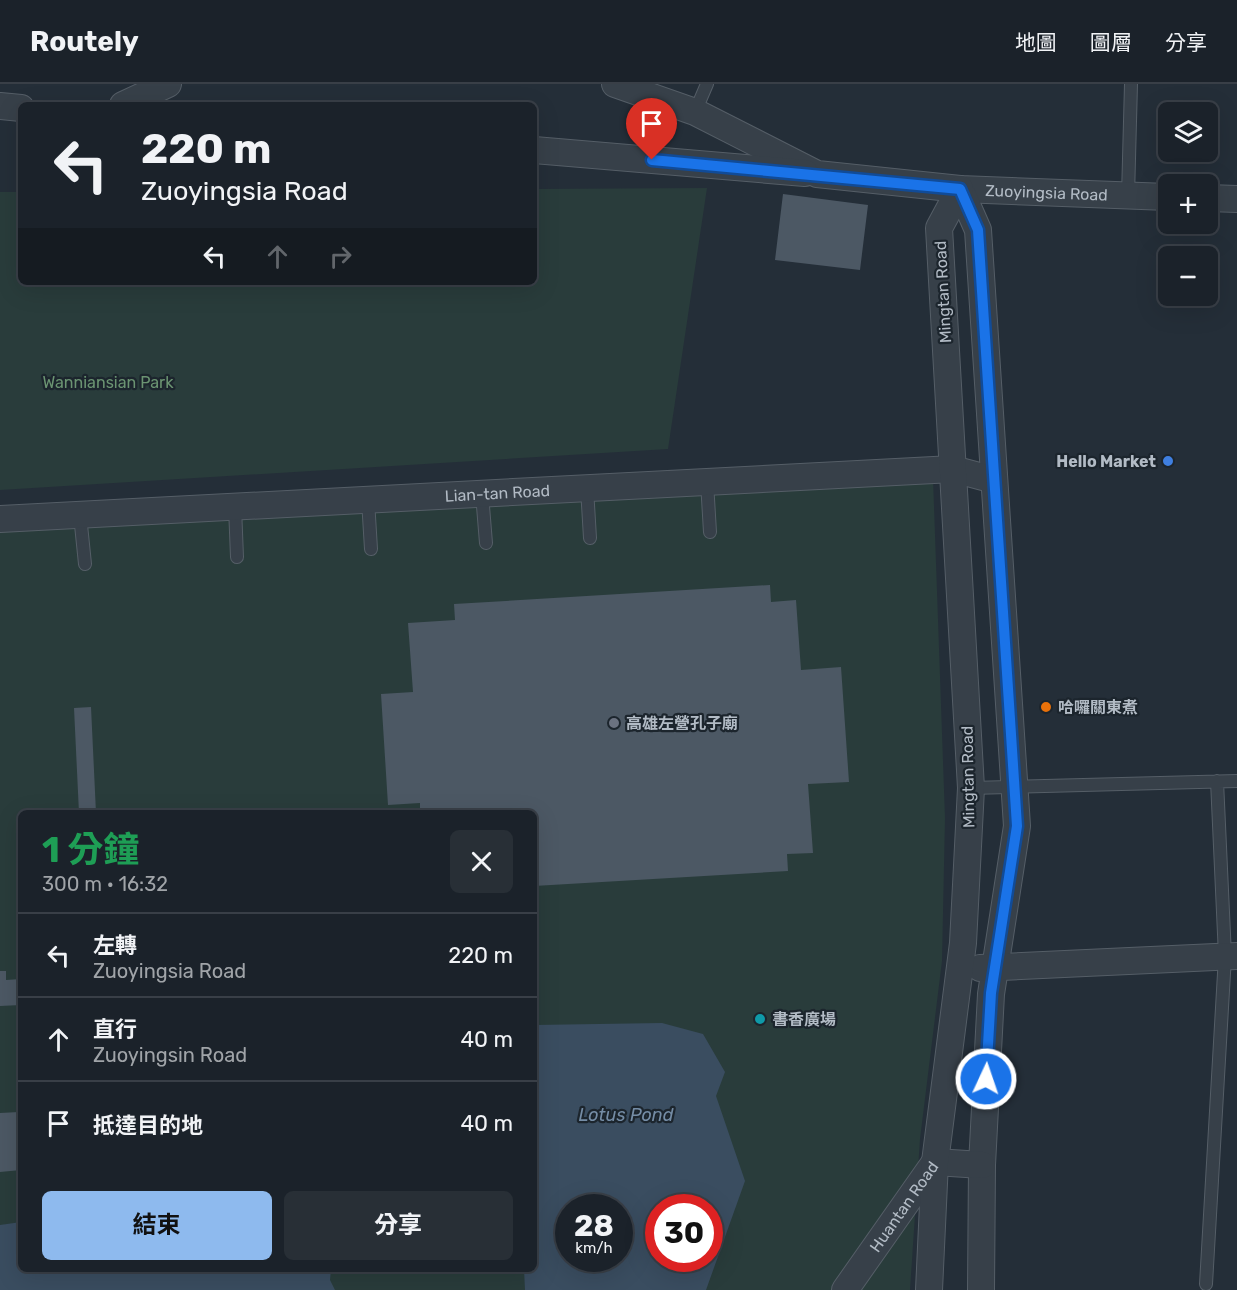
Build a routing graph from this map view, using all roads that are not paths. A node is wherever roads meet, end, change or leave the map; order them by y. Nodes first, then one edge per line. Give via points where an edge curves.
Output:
1 (168, 84) edge
2 (615, 84) edge
3 (707, 84) edge
4 (1131, 84) edge
5 (129, 102) edge
6 (0, 106) edge
7 (18, 108) edge
8 (695, 112) junction
9 (537, 150) edge
10 (817, 174) junction
11 (960, 189) junction
12 (1128, 196) junction
13 (1158, 197) edge
14 (1218, 198) edge
15 (1237, 199) edge
16 (953, 469) junction
17 (994, 480) junction
18 (707, 482) junction
19 (586, 488) junction
20 (482, 494) junction
21 (368, 500) junction
22 (235, 507) junction
23 (80, 515) junction
24 (0, 519) edge
25 (710, 532) dead end
26 (590, 538) dead end
27 (486, 543) dead end
28 (371, 549) dead end
29 (237, 557) dead end
30 (86, 564) dead end
31 (1217, 781) junction
32 (1237, 781) edge
33 (1014, 787) junction
34 (971, 788) junction
35 (1231, 956) edge
36 (995, 967) junction
37 (959, 969) junction
38 (935, 1162) junction
39 (982, 1165) junction
40 (1206, 1284) dead end
41 (845, 1290) edge
42 (929, 1290) edge
43 (981, 1290) edge

1 - 5 street
2 - 8 street
3 - 8 lane
4 - 12 lane
6 - 7 street
8 - 10 street
9 - 10 street, Zuoyingsia Road
10 - 11 street, Zuoyingsia Road
11 - 12 street, Zuoyingsia Road
11 - 16 street, Mingtan Road via 939,228
11 - 17 street via 978,230
12 - 13 street, Zuoyingsia Road
14 - 15 street
16 - 17 street, Lian-tan Road
16 - 18 street, Lian-tan Road
16 - 34 street, Mingtan Road
17 - 33 street
18 - 19 street, Lian-tan Road
18 - 25 lane
19 - 20 street, Lian-tan Road
19 - 26 lane
20 - 21 street, Lian-tan Road
20 - 27 lane
21 - 22 street, Lian-tan Road
21 - 28 lane
22 - 23 street, Lian-tan Road
22 - 29 lane
23 - 24 street, Lian-tan Road
23 - 30 lane
31 - 32 lane
31 - 33 lane
31 - 35 lane
33 - 34 lane
33 - 36 street via 1017,826
34 - 37 street, Mingtan Road
35 - 36 street
35 - 40 lane
36 - 37 street
36 - 39 street
37 - 38 street, Mingtan Road
38 - 39 street, Huantan Road
38 - 41 street, Huantan Road
38 - 42 street, Mingtan Road
39 - 43 street

